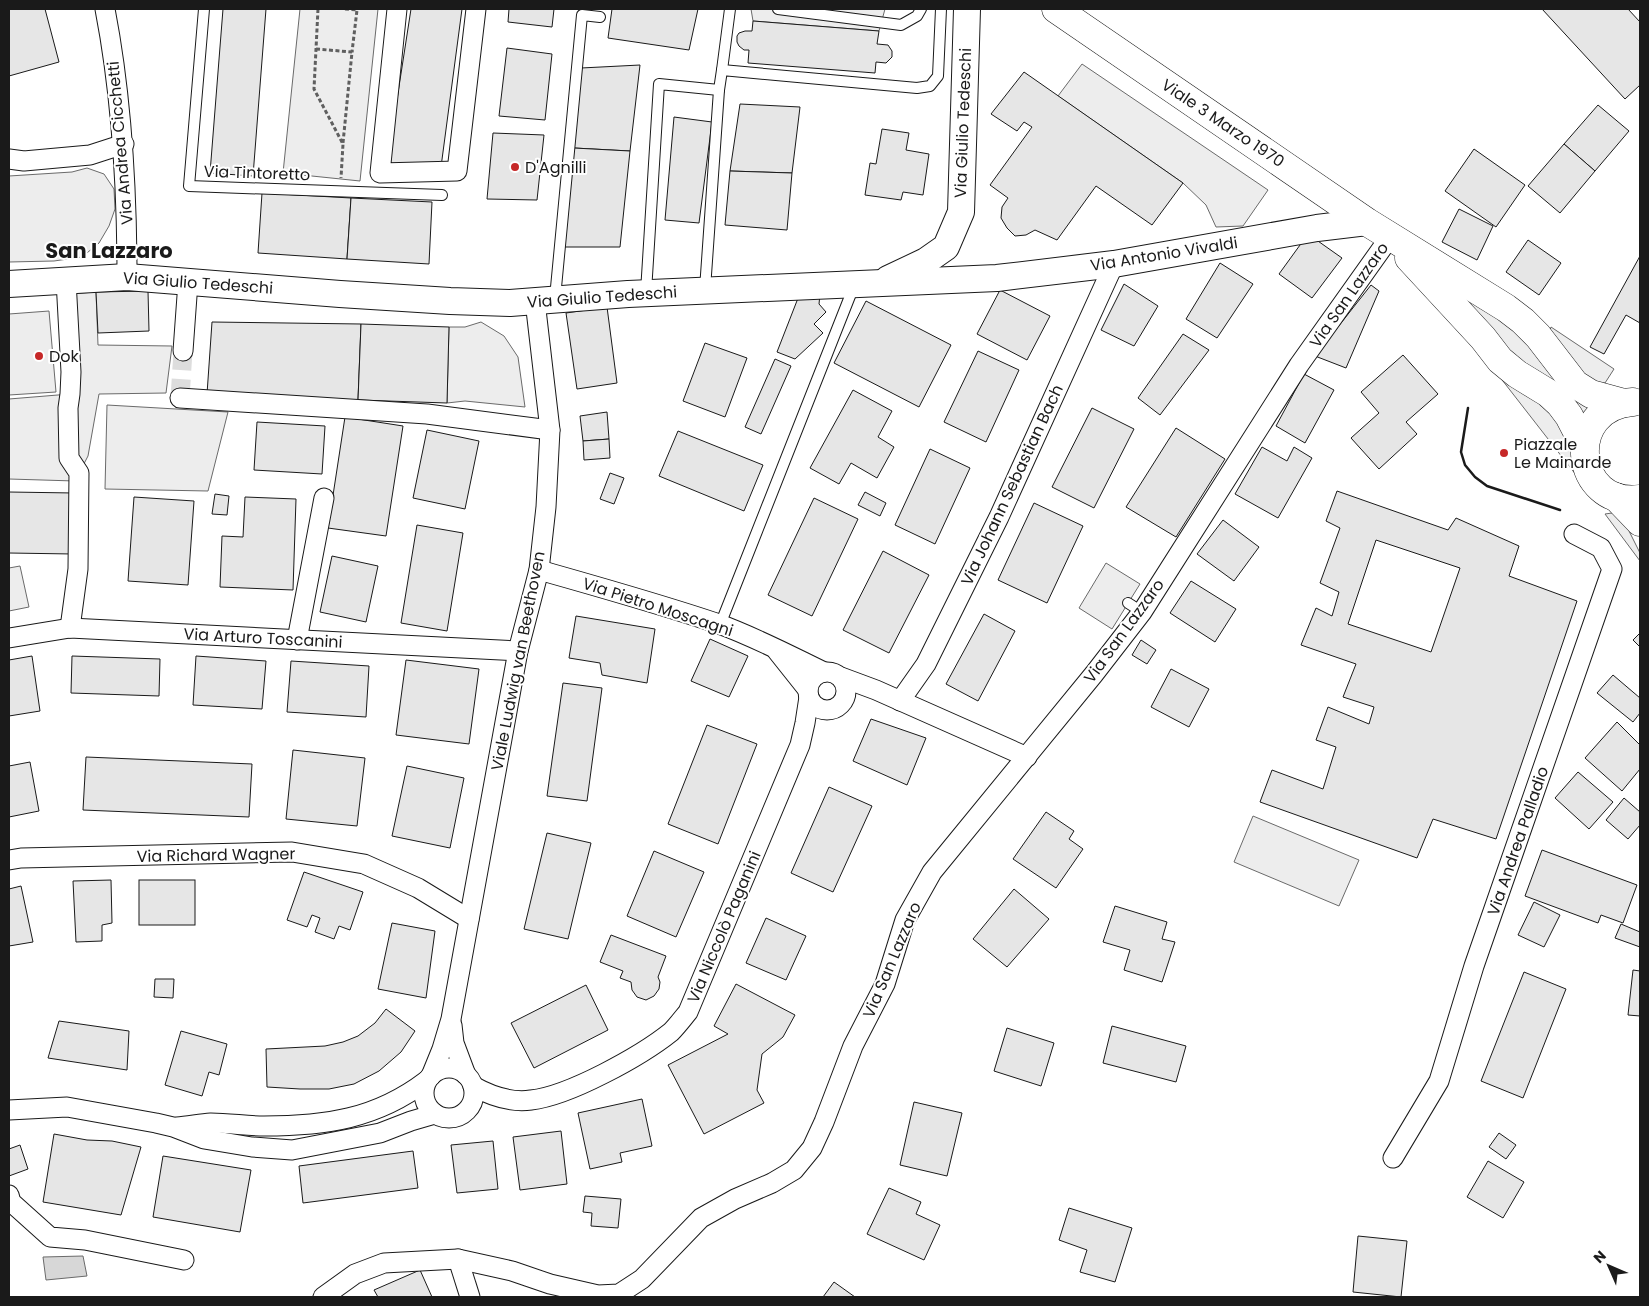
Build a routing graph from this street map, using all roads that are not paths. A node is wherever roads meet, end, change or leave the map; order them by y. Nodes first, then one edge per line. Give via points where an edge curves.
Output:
1 (105, 9) edge
2 (204, 9) edge
3 (397, 9) edge
4 (476, 9) edge
5 (730, 9) edge
6 (778, 9) edge
7 (922, 9) edge
8 (941, 9) edge
9 (967, 9) edge
10 (1056, 9) edge
11 (600, 17) dead end
12 (722, 70) junction
13 (719, 90) junction
14 (124, 144) junction
15 (9, 159) edge
16 (442, 195) dead end
17 (1367, 222) junction
18 (1390, 237) junction
19 (946, 246) junction
20 (1114, 264) junction
21 (127, 277) junction
22 (960, 279) junction
23 (66, 280) junction
24 (188, 282) junction
25 (881, 283) junction
26 (9, 284) edge
27 (855, 284) junction
28 (705, 290) junction
29 (646, 293) junction
30 (545, 300) junction
31 (184, 351) tunnel mouth
32 (180, 398) dead end
33 (1632, 403) edge
34 (550, 430) junction
35 (1584, 445) junction
36 (324, 498) dead end
37 (1628, 498) edge
38 (1640, 522) edge
39 (1574, 534) dead end
40 (539, 570) junction
41 (720, 625) junction
42 (70, 628) junction
43 (9, 638) edge
44 (297, 640) junction
45 (775, 648) junction
46 (518, 651) junction
47 (824, 672) junction
48 (842, 678) junction
49 (808, 694) junction
50 (844, 701) junction
51 (900, 701) junction
52 (1027, 757) junction
53 (9, 860) edge
54 (469, 919) junction
55 (451, 1018) junction
56 (428, 1078) junction
57 (470, 1081) junction
58 (9, 1110) edge
59 (434, 1114) junction
60 (173, 1127) junction
61 (1393, 1158) dead end
62 (9, 1195) edge
63 (458, 1258) junction
64 (184, 1260) dead end
65 (348, 1290) edge
66 (323, 1297) edge
67 (470, 1297) edge

1 - 14 street, Via Andrea Cicchetti
2 - 16 lane, Via Tintoretto via 189,186
3 - 4 street via 380,174 457,171
5 - 12 lane
6 - 7 lane via 901,25 917,16
8 - 12 lane via 938,76 930,86 917,88
9 - 19 street, Via Giulio Tedeschi via 961,212
10 - 17 main road, Viale 3 Marzo 1970
11 - 30 lane via 582,15
12 - 13 lane
13 - 28 lane
13 - 29 lane via 659,84
14 - 15 street via 90,155 24,161
14 - 21 street, Via Andrea Cicchetti
17 - 18 main road, Viale 3 Marzo 1970
17 - 20 street, Via Antonio Vivaldi
18 - 33 main road, Viale 3 Marzo 1970 via 1523,321 1575,384 1591,394
18 - 35 main road, Viale 3 Marzo 1970 via 1500,360 1560,404
18 - 52 street, Via San Lazzaro via 1135,608
19 - 22 street via 946,261
19 - 25 street, Via Giulio Tedeschi via 926,261
20 - 22 street, Via Antonio Vivaldi via 997,278
20 - 51 street, Via Johann Sebastian Bach via 999,517 926,664
21 - 23 street, Via Giulio Tedeschi
21 - 24 street, Via Giulio Tedeschi
22 - 25 street, Via Antonio Vivaldi
23 - 26 street, Via Giulio Tedeschi
23 - 42 street via 71,372 69,458 79,472 78,569
24 - 30 street, Via Giulio Tedeschi via 450,301 510,303
24 - 31 street
25 - 27 street, Via Giulio Tedeschi
27 - 28 street, Via Giulio Tedeschi
27 - 41 lane
28 - 29 street, Via Giulio Tedeschi
29 - 30 street, Via Giulio Tedeschi
30 - 34 street, Viale Ludwig van Beethoven
32 - 34 street via 427,414
33 - 35 main road via 1610,408 1598,417
34 - 40 street, Viale Ludwig van Beethoven
35 - 37 main road, Viale 3 Marzo 1970 via 1591,477 1602,489
36 - 44 street
37 - 38 main road
39 - 61 street, Via Andrea Palladio via 1601,548 1612,569 1474,966 1440,1081
40 - 41 street, Via Pietro Moscagni
40 - 46 street, Viale Ludwig van Beethoven
41 - 45 street, Via Pietro Moscagni
42 - 43 street, Via Arturo Toscanini
42 - 44 street, Via Arturo Toscanini
44 - 46 street, Via Arturo Toscanini
45 - 47 street, Via Pietro Moscagni
45 - 49 street, Via Pietro Moscagni
46 - 54 street, Viale Ludwig van Beethoven
47 - 48 street via 836,673
47 - 49 street via 812,678
48 - 50 street via 847,689
48 - 51 street
49 - 50 street via 822,710 835,709
49 - 57 street, Via Niccolò Paganini via 800,745 697,994 673,1030 616,1066 564,1092 531,1100 508,1100 490,1095
50 - 51 street via 871,698
51 - 52 street
52 - 63 street, Via San Lazzaro via 932,872 905,920 885,984 854,1046 820,1131 812,1148 794,1170 701,1218 642,1279 620,1294 598,1295
53 - 54 street, Via Richard Wagner via 292,852 364,864 418,888
54 - 55 street, Viale Ludwig van Beethoven
55 - 56 street, Viale Ludwig van Beethoven via 442,1049
55 - 57 street, Viale Ludwig van Beethoven via 454,1043
56 - 57 street via 444,1068 452,1068
56 - 59 street via 423,1096
56 - 60 street via 394,1102 353,1118 312,1124 212,1123
57 - 59 street via 474,1095 467,1111 451,1118
58 - 60 street via 67,1107
59 - 60 street via 380,1133 292,1150 204,1139
62 - 64 street via 11,1202 50,1237 85,1240
63 - 65 street, Via San Lazzaro via 384,1263 355,1274
63 - 67 street
65 - 66 street, Via San Lazzaro

